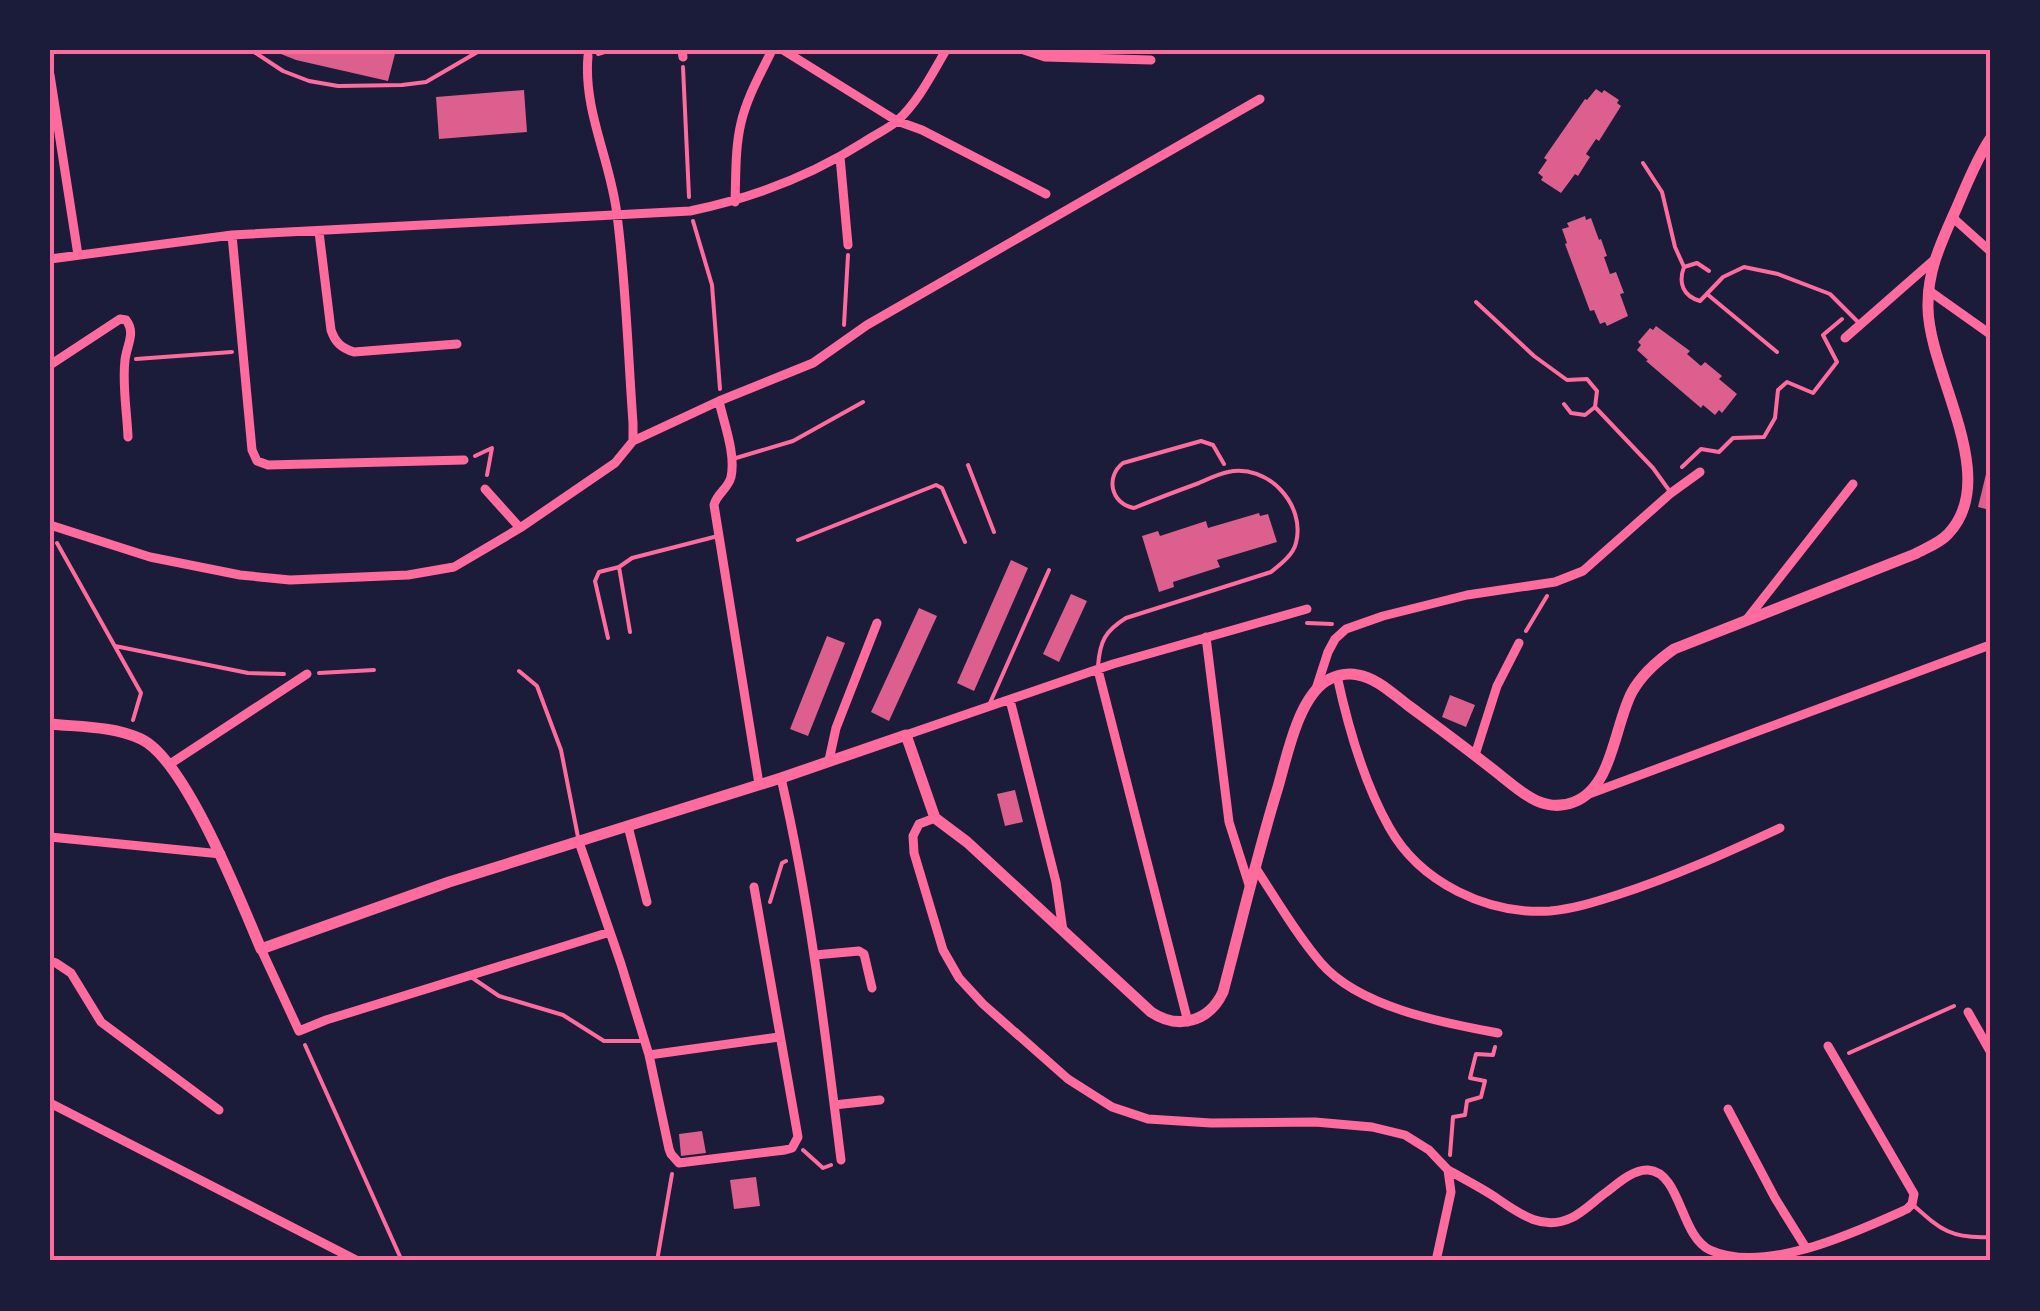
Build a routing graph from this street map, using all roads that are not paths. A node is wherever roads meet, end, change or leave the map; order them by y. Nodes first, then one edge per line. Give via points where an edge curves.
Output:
1 (251, 50) edge
2 (480, 50) edge
3 (772, 50) edge
4 (783, 50) edge
5 (946, 50) edge
6 (1024, 50) edge
7 (588, 56) dead end
8 (1151, 60) dead end
9 (50, 75) edge
10 (1260, 100) dead end
11 (896, 121) junction
12 (1990, 139) edge
13 (840, 157) junction
14 (1643, 163) dead end
15 (1046, 194) dead end
16 (735, 202) junction
17 (617, 215) junction
18 (1952, 218) junction
19 (318, 232) junction
20 (232, 235) junction
21 (848, 245) road end
22 (1990, 251) edge
23 (78, 256) junction
24 (50, 259) edge
25 (1934, 260) junction
26 (1684, 267) junction
27 (1709, 271) dead end
28 (1928, 290) junction
29 (1707, 294) junction
30 (1476, 302) dead end
31 (1860, 324) junction
32 (1990, 334) edge
33 (1845, 338) dead end
34 (458, 344) dead end
35 (1777, 352) dead end
36 (50, 365) edge
37 (720, 401) junction
38 (863, 402) dead end
39 (1564, 404) dead end
40 (1595, 407) junction
41 (128, 436) dead end
42 (633, 441) junction
43 (464, 460) road end
44 (732, 460) junction
45 (1224, 464) dead end
46 (968, 465) dead end
47 (1700, 472) dead end
48 (1853, 484) dead end
49 (1668, 488) junction
50 (485, 490) road end
51 (50, 527) edge
52 (520, 528) junction
53 (994, 532) dead end
54 (720, 535) junction
55 (798, 540) dead end
56 (965, 542) dead end
57 (619, 567) junction
58 (1049, 570) dead end
59 (1306, 610) dead end
60 (1746, 622) junction
61 (877, 623) dead end
62 (630, 632) dead end
63 (1206, 637) junction
64 (608, 638) dead end
65 (1518, 643) road end
66 (1990, 645) edge
67 (1098, 670) junction
68 (520, 672) dead end
69 (307, 674) road end
70 (1337, 676) junction
71 (1316, 690) junction
72 (1010, 700) junction
73 (989, 707) junction
74 (50, 724) edge
75 (906, 735) junction
76 (1475, 755) junction
77 (828, 760) junction
78 (170, 764) junction
79 (780, 778) junction
80 (759, 784) junction
81 (1587, 795) junction
82 (935, 818) junction
83 (628, 826) junction
84 (1780, 828) dead end
85 (50, 837) edge
86 (579, 842) junction
87 (221, 854) junction
88 (1256, 867) junction
89 (754, 886) dead end
90 (1250, 888) junction
91 (648, 902) dead end
92 (1064, 931) junction
93 (610, 932) junction
94 (261, 950) junction
95 (815, 955) junction
96 (50, 961) edge
97 (470, 976) junction
98 (872, 988) dead end
99 (1968, 1012) road end
100 (1188, 1022) junction
101 (1498, 1032) road end
102 (779, 1037) junction
103 (645, 1041) junction
104 (1828, 1046) dead end
105 (1990, 1051) edge
106 (649, 1054) junction
107 (880, 1100) dead end
108 (50, 1103) edge
109 (834, 1105) junction
110 (1728, 1109) dead end
111 (219, 1110) dead end
112 (841, 1160) road end
113 (1448, 1170) junction
114 (1912, 1204) junction
115 (1990, 1238) edge
116 (1806, 1248) junction
117 (358, 1261) edge
118 (1436, 1261) edge

1 - 2 lane via 283,71 338,86 426,82
3 - 16 street via 740,123
4 - 11 street
5 - 11 street
6 - 8 street via 1045,57
7 - 17 street via 589,98
9 - 23 street
10 - 37 street via 867,324 812,363
11 - 13 street
11 - 15 street
12 - 18 street
13 - 16 street
13 - 21 street
14 - 26 lane via 1662,192
16 - 17 street
17 - 19 street
17 - 42 street
18 - 22 street
18 - 25 street
19 - 20 street
19 - 34 street via 331,330 339,344 354,352
20 - 23 street
20 - 43 street via 257,461
23 - 24 street
25 - 28 street
25 - 31 street
26 - 27 lane via 1697,264
26 - 29 lane via 1681,287 1690,298 1700,301
28 - 32 street
28 - 60 street via 1932,348 1967,462 1967,492 1954,528 1915,554
29 - 31 lane via 1744,267 1830,294
29 - 35 lane
30 - 40 lane via 1567,380 1587,379 1597,390
31 - 33 street
36 - 41 street via 120,319 131,324 125,360
37 - 42 street
37 - 44 street
38 - 44 lane via 792,441
39 - 40 lane via 1585,415
40 - 49 lane
42 - 52 street via 615,463
44 - 54 street via 730,482 714,500
45 - 67 lane via 1213,445 1201,441 1123,464 1111,479 1118,500 1134,508 1229,471 1267,477 1284,492 1297,521 1296,545 1271,572 1111,627
46 - 53 lane
47 - 49 street
48 - 60 street
49 - 71 street via 1583,572 1346,629 1328,652
50 - 52 street
51 - 52 street via 150,556 290,580 454,567
54 - 57 lane
54 - 80 street
55 - 56 lane via 936,486
57 - 62 lane
57 - 64 lane via 600,572 595,581
58 - 73 lane
59 - 63 street
60 - 81 street via 1674,649 1650,669
61 - 77 street
63 - 67 street
63 - 90 street via 1229,822
65 - 76 street via 1496,686
66 - 81 street
67 - 72 street
67 - 100 street
68 - 86 lane via 536,686 562,750
69 - 78 street
70 - 71 street
70 - 76 street via 1357,674 1376,682
70 - 84 street via 1346,722 1389,828 1432,875 1488,904 1550,911 1592,903
71 - 88 street via 1282,770
72 - 73 street
72 - 92 street
73 - 75 street
74 - 78 street via 128,734 151,744
75 - 77 street
75 - 82 street
76 - 81 street via 1534,800 1567,805
77 - 79 street
78 - 87 street
79 - 80 street
79 - 95 street
80 - 83 street
82 - 92 street
82 - 113 street via 919,824 914,853 943,950 984,1004 1068,1080 1148,1119 1389,1130 1417,1141
83 - 86 street
83 - 91 street
85 - 87 street
86 - 93 street
86 - 94 street
87 - 94 street
88 - 90 street
88 - 101 street via 1323,966 1351,989 1430,1018
89 - 102 street
90 - 100 street via 1223,992 1209,1012
92 - 100 street via 1151,1012
93 - 97 street
93 - 103 street
94 - 97 street via 299,1031
95 - 98 street via 859,951
95 - 109 street
96 - 111 street via 72,972 101,1022
97 - 103 lane via 499,996 562,1015 604,1041
99 - 105 street
102 - 106 street
102 - 106 street via 796,1144 684,1164 669,1148
103 - 106 street
104 - 114 street via 1911,1186
107 - 109 street
108 - 117 street
109 - 112 street
110 - 116 street
113 - 116 street via 1540,1222 1570,1219 1618,1182 1650,1170 1662,1174 1693,1236 1708,1250 1765,1257
113 - 118 street via 1451,1192
114 - 115 lane via 1940,1230
114 - 116 street

